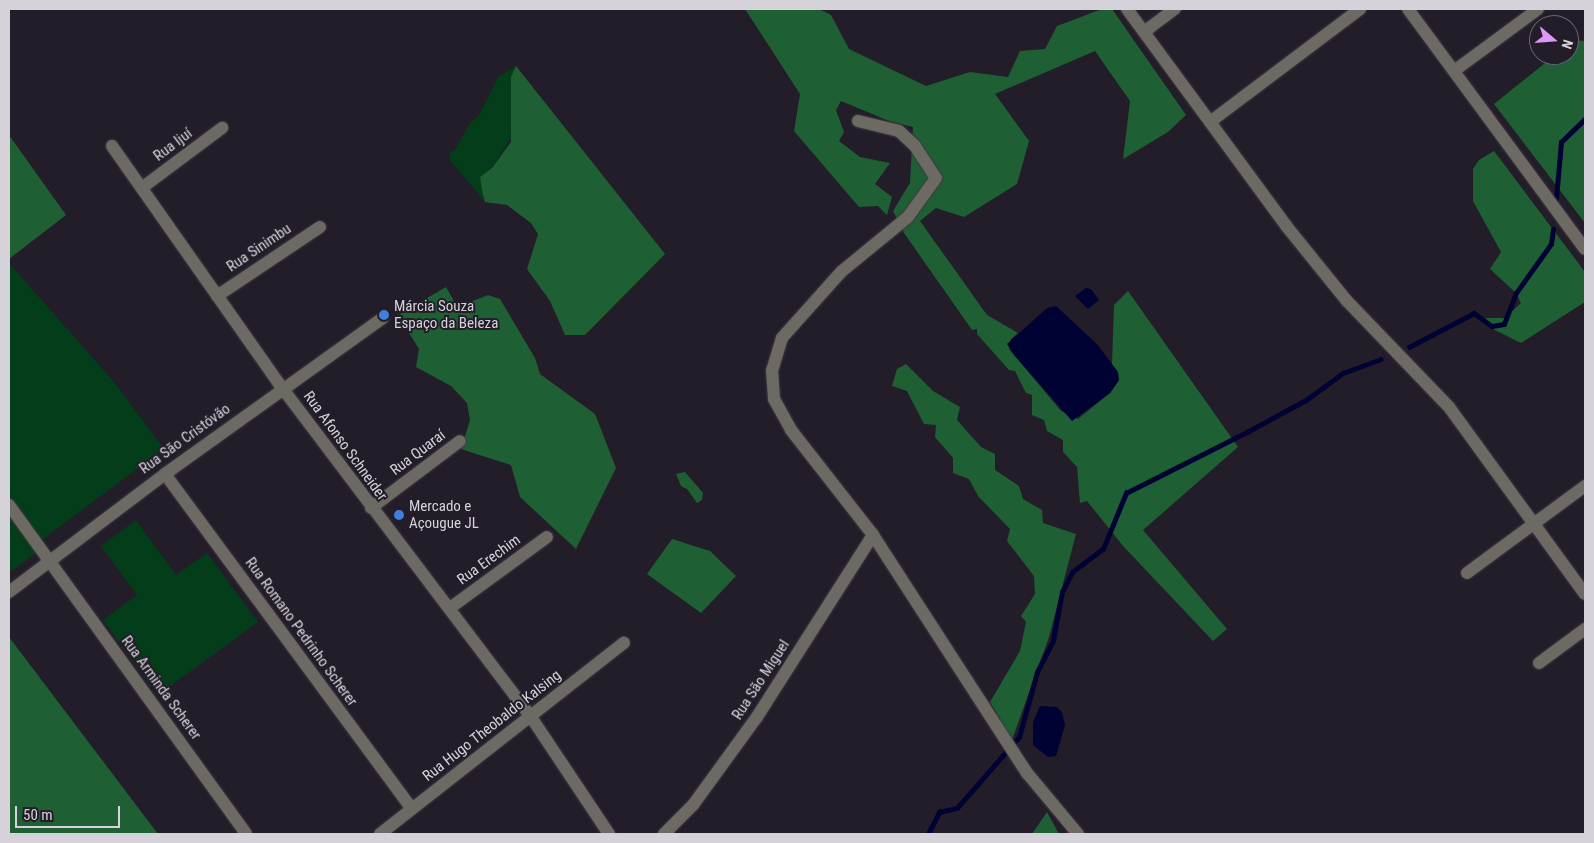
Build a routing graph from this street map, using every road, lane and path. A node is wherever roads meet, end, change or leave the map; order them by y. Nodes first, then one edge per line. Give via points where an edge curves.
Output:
1 (1127, 9) edge
2 (1175, 9) edge
3 (1360, 9) edge
4 (1408, 9) edge
5 (1538, 9) edge
6 (1144, 32) junction
7 (1454, 71) junction
8 (858, 121) dead end
9 (1210, 122) junction
10 (222, 128) dead end
11 (112, 146) dead end
12 (143, 187) junction
13 (320, 228) dead end
14 (1585, 249) edge
15 (217, 296) junction
16 (384, 318) dead end
17 (283, 388) junction
18 (460, 441) dead end
19 (165, 474) junction
20 (1585, 486) edge
21 (9, 505) edge
22 (371, 508) junction
23 (1534, 524) junction
24 (873, 535) junction
25 (547, 537) dead end
26 (49, 560) junction
27 (1467, 572) dead end
28 (9, 592) edge
29 (1585, 594) edge
30 (450, 608) junction
31 (1585, 629) edge
32 (624, 643) dead end
33 (1539, 663) dead end
34 (532, 717) junction
35 (412, 809) junction
36 (246, 834) edge
37 (380, 834) edge
38 (610, 834) edge
39 (664, 834) edge
40 (1078, 834) edge

1 - 6 street
2 - 6 street
3 - 9 street
4 - 7 street
5 - 7 street
6 - 9 street
7 - 14 street
8 - 24 street via 899,131 915,146 936,178 908,217 861,254 806,307 782,338 772,370 774,399 791,430
9 - 23 street via 1287,228 1347,301 1449,407
10 - 12 street, Rua Ijuí
11 - 12 street, Rua Afonso Schneider
12 - 15 street, Rua Afonso Schneider
13 - 15 street, Rua Sinimbu
15 - 17 street, Rua Afonso Schneider
16 - 17 street, Rua São Cristóvão
17 - 19 street, Rua São Cristóvão
17 - 22 street, Rua Afonso Schneider
18 - 22 street, Rua Quaraí
19 - 26 street, Rua São Cristóvão
19 - 35 street, Rua Romano Pedrinho Scherer
20 - 23 street
21 - 26 street, Rua Arminda Scherer
22 - 30 street, Rua Afonso Schneider
23 - 27 street
23 - 29 street
24 - 39 street, Rua São Miguel via 757,717 693,805
24 - 40 street via 1018,760
25 - 30 street, Rua Erechim
26 - 28 street, Rua São Cristóvão
26 - 36 street, Rua Arminda Scherer
30 - 34 street, Rua Afonso Schneider
31 - 33 street
32 - 34 street, Rua Hugo Theobaldo Kalsing
34 - 35 street, Rua Hugo Theobaldo Kalsing
34 - 38 street, Rua Afonso Schneider
35 - 37 street, Rua Hugo Theobaldo Kalsing

